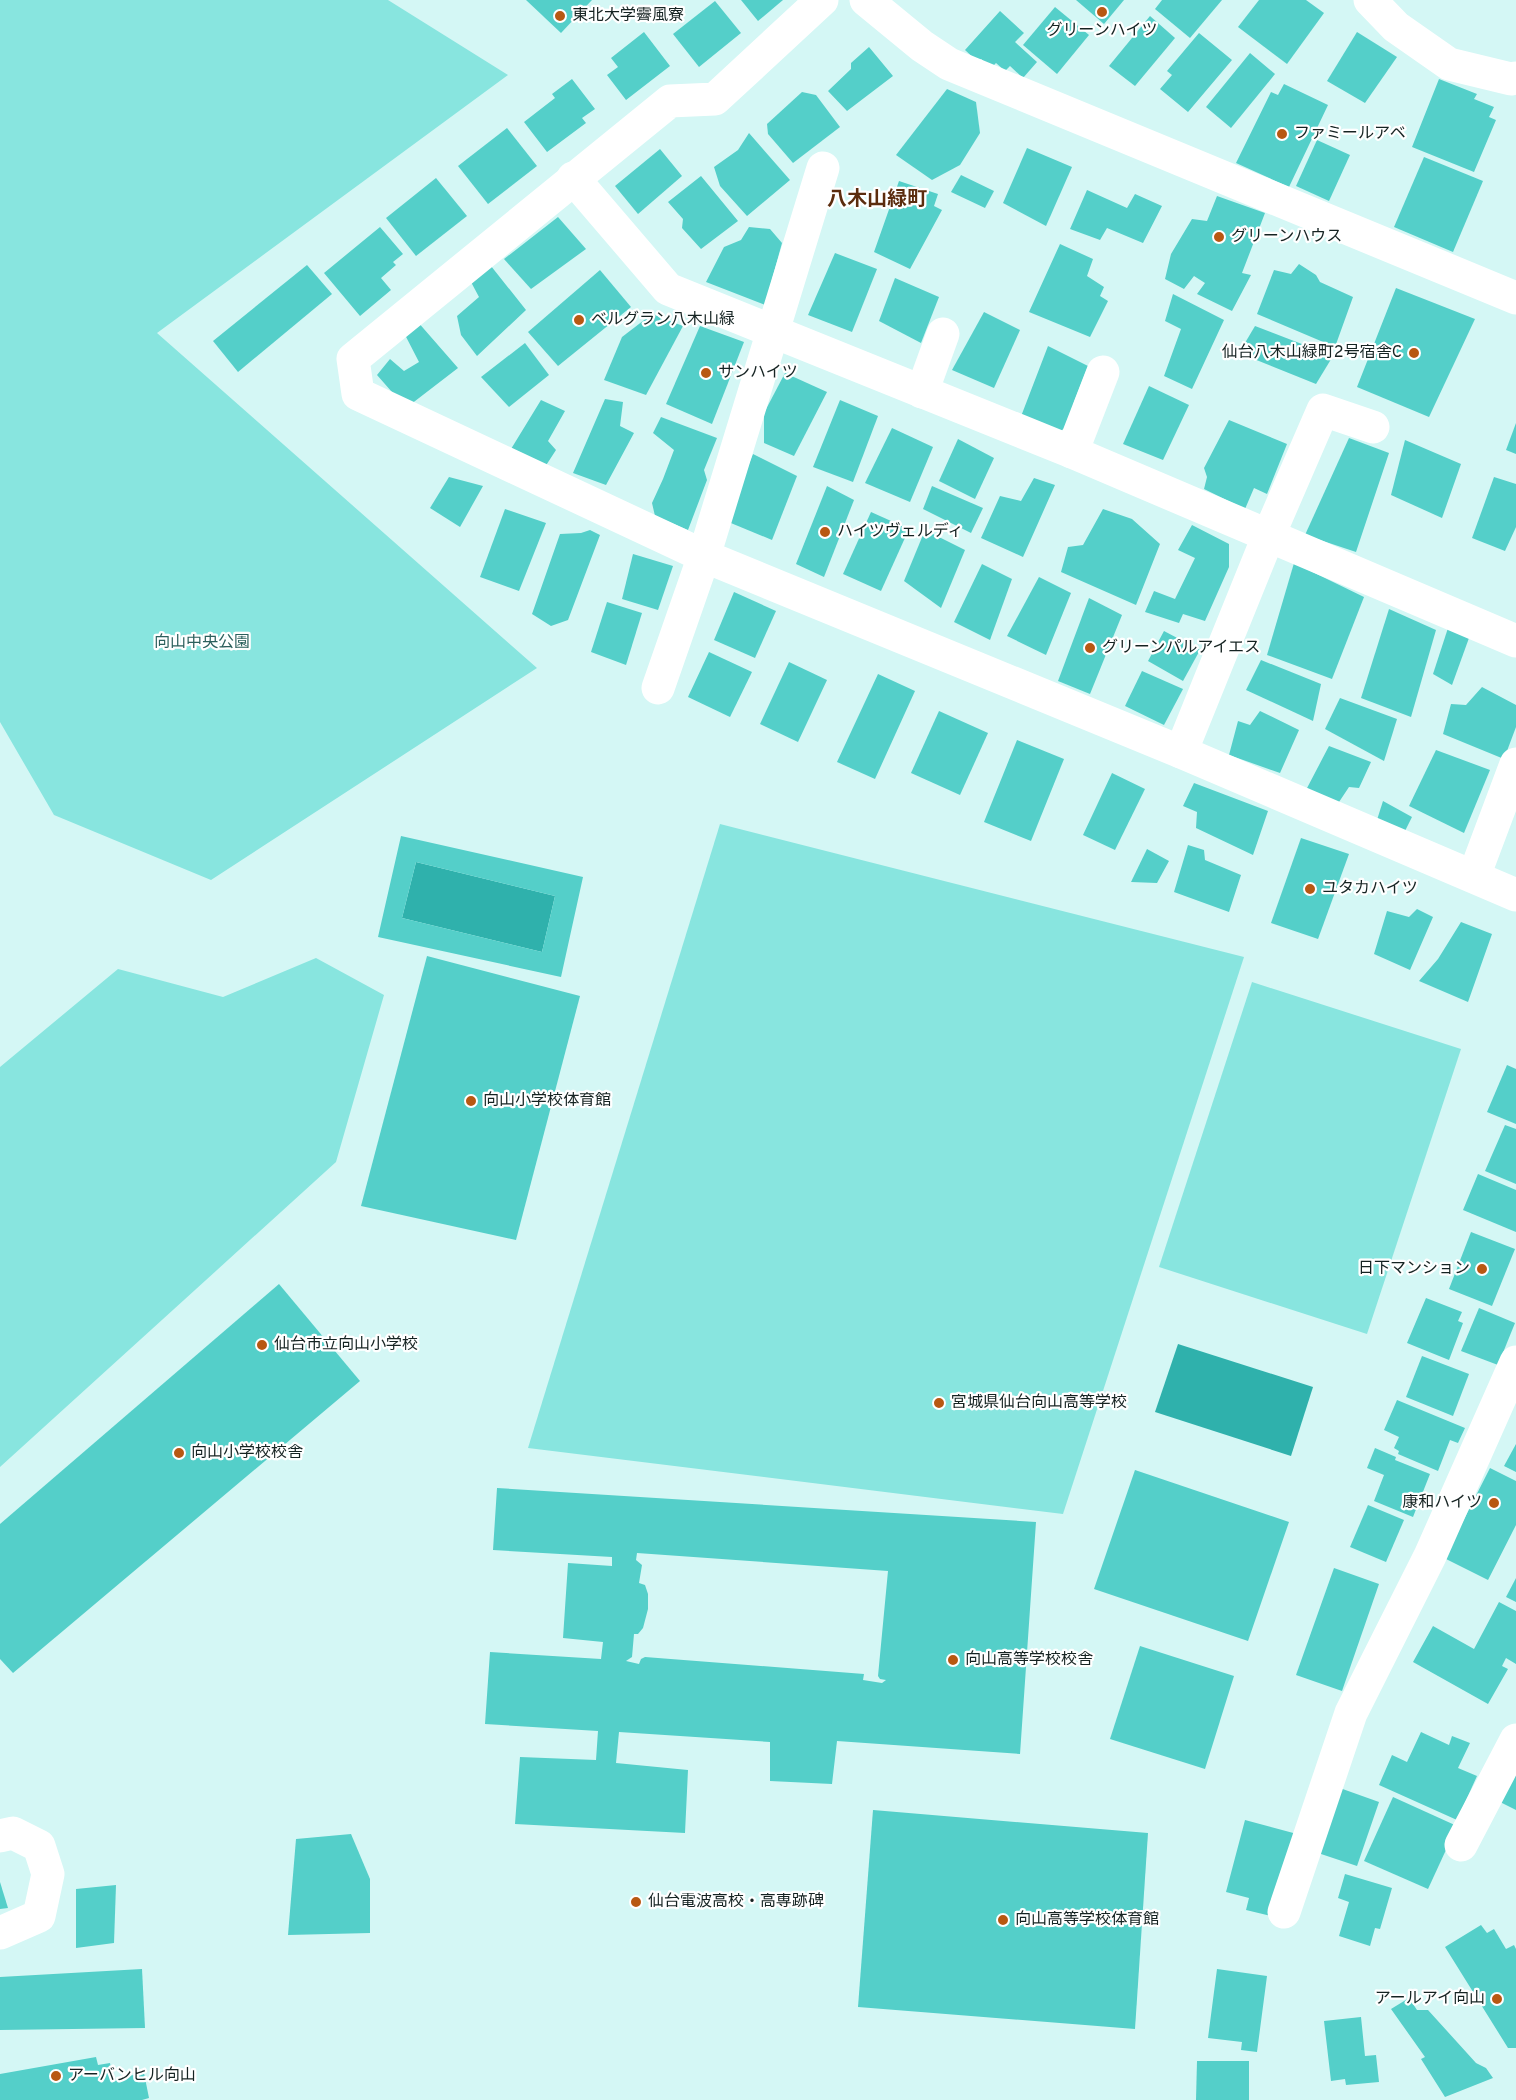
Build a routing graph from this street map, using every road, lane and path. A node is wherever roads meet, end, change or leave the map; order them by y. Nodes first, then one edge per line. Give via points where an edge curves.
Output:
1 (822, 0) edge
2 (866, 0) edge
3 (1370, 0) edge
4 (1516, 78) edge
5 (823, 168) dead end
6 (573, 178) junction
7 (1516, 298) edge
8 (773, 332) junction
9 (943, 334) dead end
10 (1103, 372) dead end
11 (922, 392) junction
12 (1373, 428) dead end
13 (1072, 452) junction
14 (1268, 537) junction
15 (704, 556) junction
16 (1516, 641) edge
17 (658, 688) dead end
18 (1181, 752) junction
19 (1516, 764) edge
20 (1474, 876) junction
21 (1516, 895) edge
22 (1516, 1362) edge
23 (1516, 1740) edge
24 (0, 1836) edge
25 (1461, 1845) dead end
26 (1284, 1912) dead end
27 (0, 1933) edge

1 - 6 street via 715,99 670,101
2 - 7 street via 949,64
3 - 4 street via 1396,27 1449,64
5 - 8 street
6 - 8 street via 668,289
6 - 15 street via 353,359 358,394
8 - 11 street
8 - 15 street
9 - 11 street
10 - 13 street
11 - 13 street
12 - 14 street via 1323,410
13 - 14 street
14 - 16 street
14 - 18 street
15 - 17 street
15 - 18 street
18 - 20 street
19 - 20 street
20 - 21 street
22 - 26 street via 1430,1556 1351,1713
23 - 25 street
24 - 27 street via 13,1833 39,1846 48,1874 39,1916

